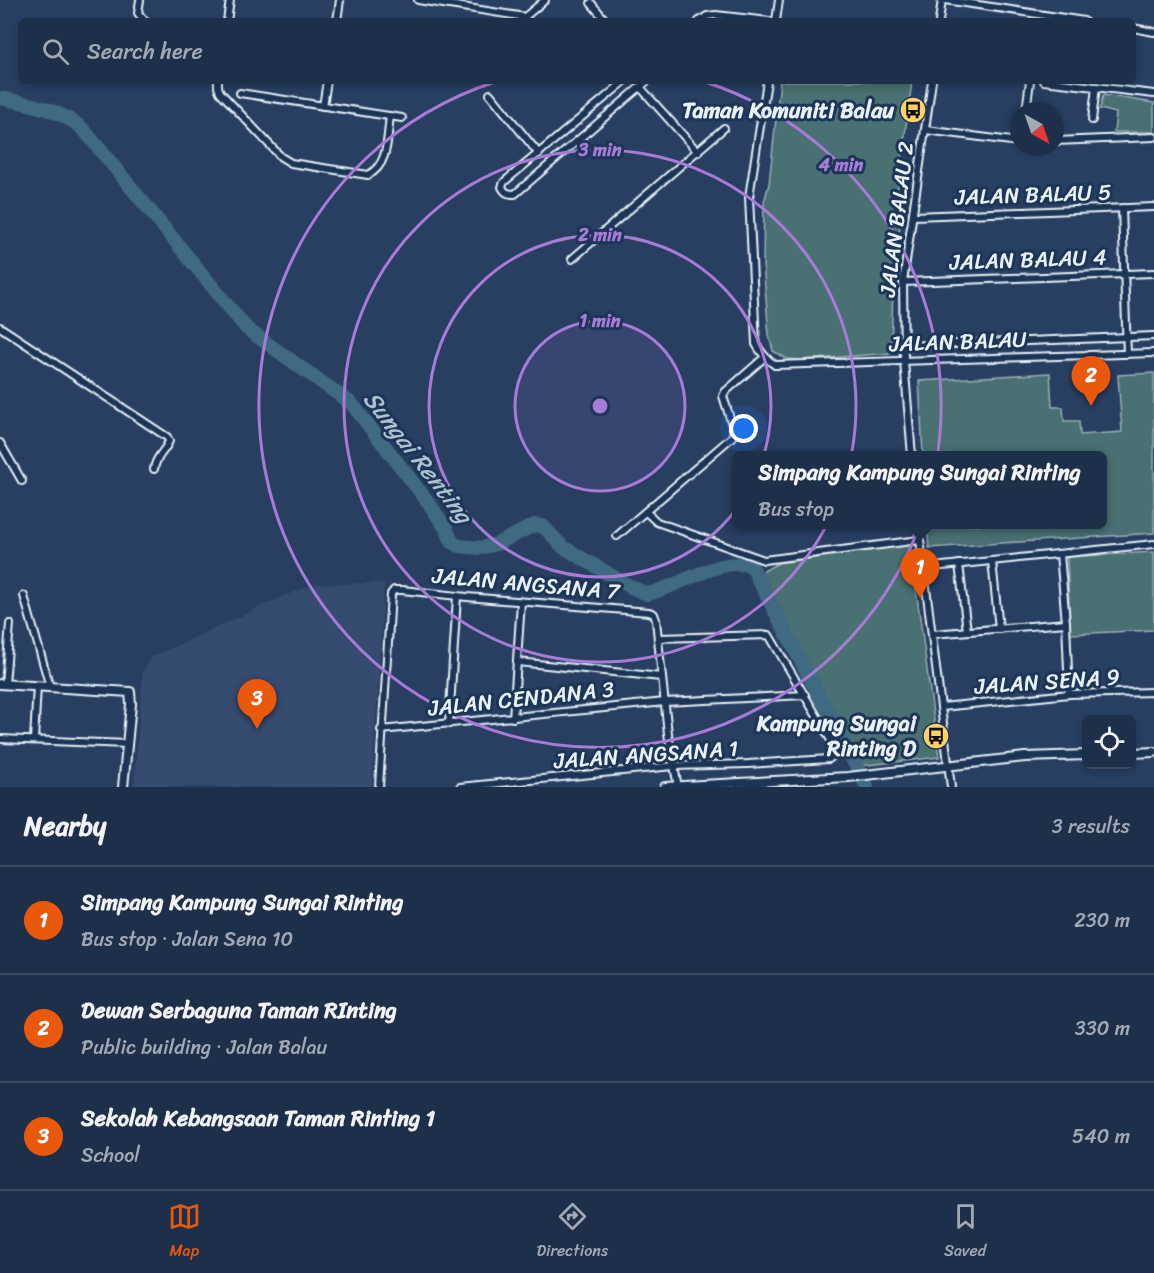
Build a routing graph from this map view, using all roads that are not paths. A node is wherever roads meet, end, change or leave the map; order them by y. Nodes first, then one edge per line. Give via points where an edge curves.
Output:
1 (140, 0) edge
2 (230, 0) edge
3 (340, 0) edge
4 (418, 0) edge
5 (545, 0) edge
6 (779, 0) edge
7 (943, 0) edge
8 (591, 3) dead end
9 (1037, 17) edge
10 (143, 18) edge
11 (227, 18) edge
12 (337, 18) edge
13 (517, 18) edge
14 (523, 18) edge
15 (604, 18) edge
16 (704, 18) edge
17 (742, 18) edge
18 (776, 18) edge
19 (940, 18) edge
20 (1136, 29) edge
21 (1154, 32) edge
22 (218, 84) edge
23 (327, 84) edge
24 (621, 84) edge
25 (644, 84) edge
26 (767, 84) edge
27 (932, 84) edge
28 (1030, 84) edge
29 (1070, 84) edge
30 (640, 87) junction
31 (1096, 87) junction
32 (240, 93) dead end
33 (490, 94) dead end
34 (1154, 94) edge
35 (1027, 102) edge
36 (323, 106) junction
37 (390, 116) junction
38 (402, 118) dead end
39 (1092, 120) dead end
40 (724, 128) dead end
41 (926, 130) junction
42 (1154, 137) edge
43 (1010, 141) edge
44 (1064, 141) edge
45 (698, 152) junction
46 (539, 154) junction
47 (1154, 207) edge
48 (1122, 208) junction
49 (914, 216) junction
50 (572, 259) dead end
51 (1154, 273) edge
52 (1124, 274) junction
53 (903, 282) junction
54 (0, 327) edge
55 (1154, 336) edge
56 (1126, 338) junction
57 (904, 346) junction
58 (1154, 353) edge
59 (1127, 354) junction
60 (765, 357) junction
61 (904, 361) junction
62 (0, 443) edge
63 (912, 451) edge
64 (154, 469) dead end
65 (22, 481) dead end
66 (646, 512) junction
67 (919, 529) edge
68 (617, 536) dead end
69 (920, 540) junction
70 (1154, 544) edge
71 (1060, 554) junction
72 (992, 561) junction
73 (959, 564) junction
74 (923, 568) junction
75 (24, 596) dead end
76 (457, 596) junction
77 (521, 602) junction
78 (1066, 623) junction
79 (10, 624) dead end
80 (999, 628) junction
81 (967, 631) junction
82 (933, 634) junction
83 (658, 638) junction
84 (518, 662) junction
85 (661, 677) junction
86 (3, 684) edge
87 (37, 686) junction
88 (50, 687) junction
89 (1154, 692) edge
90 (1069, 694) junction
91 (805, 695) junction
92 (664, 702) junction
93 (942, 707) junction
94 (513, 718) junction
95 (449, 724) junction
96 (381, 730) junction
97 (0, 739) edge
98 (34, 740) junction
99 (128, 744) junction
100 (1154, 752) edge
101 (1136, 753) edge
102 (1082, 755) edge
103 (948, 765) junction
104 (673, 766) junction
105 (677, 786) edge
106 (123, 787) edge
107 (379, 787) edge
108 (460, 787) edge
109 (665, 787) edge
110 (951, 787) edge

1 - 10 street via 138,12
2 - 11 street
3 - 12 street
4 - 13 street
5 - 14 street
6 - 18 street
7 - 9 street
7 - 19 street
8 - 15 street
16 - 17 street via 716,15
20 - 21 street
22 - 37 street via 220,93 291,163 368,175 383,161
23 - 36 street
24 - 46 street
25 - 30 street
26 - 60 street via 749,197 756,344
27 - 41 street, JALAN BALAU 2
28 - 35 street
29 - 31 street
30 - 45 street
30 - 46 street via 515,194 504,191 504,182
31 - 34 street
31 - 39 street
32 - 36 street
33 - 46 street
36 - 37 street
37 - 38 street
40 - 45 street
41 - 43 street
41 - 49 street, JALAN BALAU 2
42 - 44 street
45 - 50 street
47 - 48 street, JALAN BALAU 5
48 - 49 street, JALAN BALAU 5
48 - 52 street
49 - 53 street, JALAN BALAU 2
51 - 52 street, JALAN BALAU 4
52 - 53 street, JALAN BALAU 4
52 - 56 street
53 - 57 street, JALAN BALAU 2
54 - 64 street via 167,437 168,445 156,459
55 - 56 street
56 - 57 street
56 - 59 street
57 - 61 street, JALAN BALAU 2
58 - 59 street, JALAN BALAU
59 - 61 street, JALAN BALAU
60 - 61 street, JALAN BALAU via 775,364
60 - 66 street via 723,396 734,431 732,437
61 - 63 street, JALAN BALAU 2
62 - 65 street
66 - 68 street
66 - 69 street via 657,522 764,560
67 - 69 street
69 - 74 street
70 - 71 street
71 - 72 street
71 - 78 street
72 - 73 street
72 - 80 street
73 - 74 street
73 - 81 street
74 - 82 street
75 - 88 street
76 - 77 street, JALAN ANGSANA 7
76 - 95 street
76 - 96 street, JALAN ANGSANA 7 via 394,590 391,594
77 - 83 street, JALAN ANGSANA 7 via 649,612 654,615
77 - 84 street
78 - 80 street
78 - 90 street
79 - 86 street
80 - 81 street
81 - 82 street
82 - 93 street
83 - 85 street
83 - 91 street via 767,634
84 - 85 street
84 - 94 street
85 - 92 street
86 - 87 street
87 - 88 street
87 - 98 street
88 - 99 street via 130,692
89 - 90 street, JALAN SENA 9
90 - 93 street, JALAN SENA 9
91 - 92 street, JALAN CENDANA 3
91 - 104 street, JALAN ANGSANA 1 via 832,742 835,751 829,759
92 - 94 street, JALAN CENDANA 3
92 - 104 street
93 - 103 street
94 - 95 street, JALAN CENDANA 3
95 - 96 street, JALAN CENDANA 3
96 - 107 street
97 - 98 street
98 - 99 street
99 - 106 street
100 - 101 street
102 - 103 street
103 - 105 street via 848,777
103 - 110 street
104 - 105 street
104 - 108 street, JALAN ANGSANA 1
105 - 109 street

